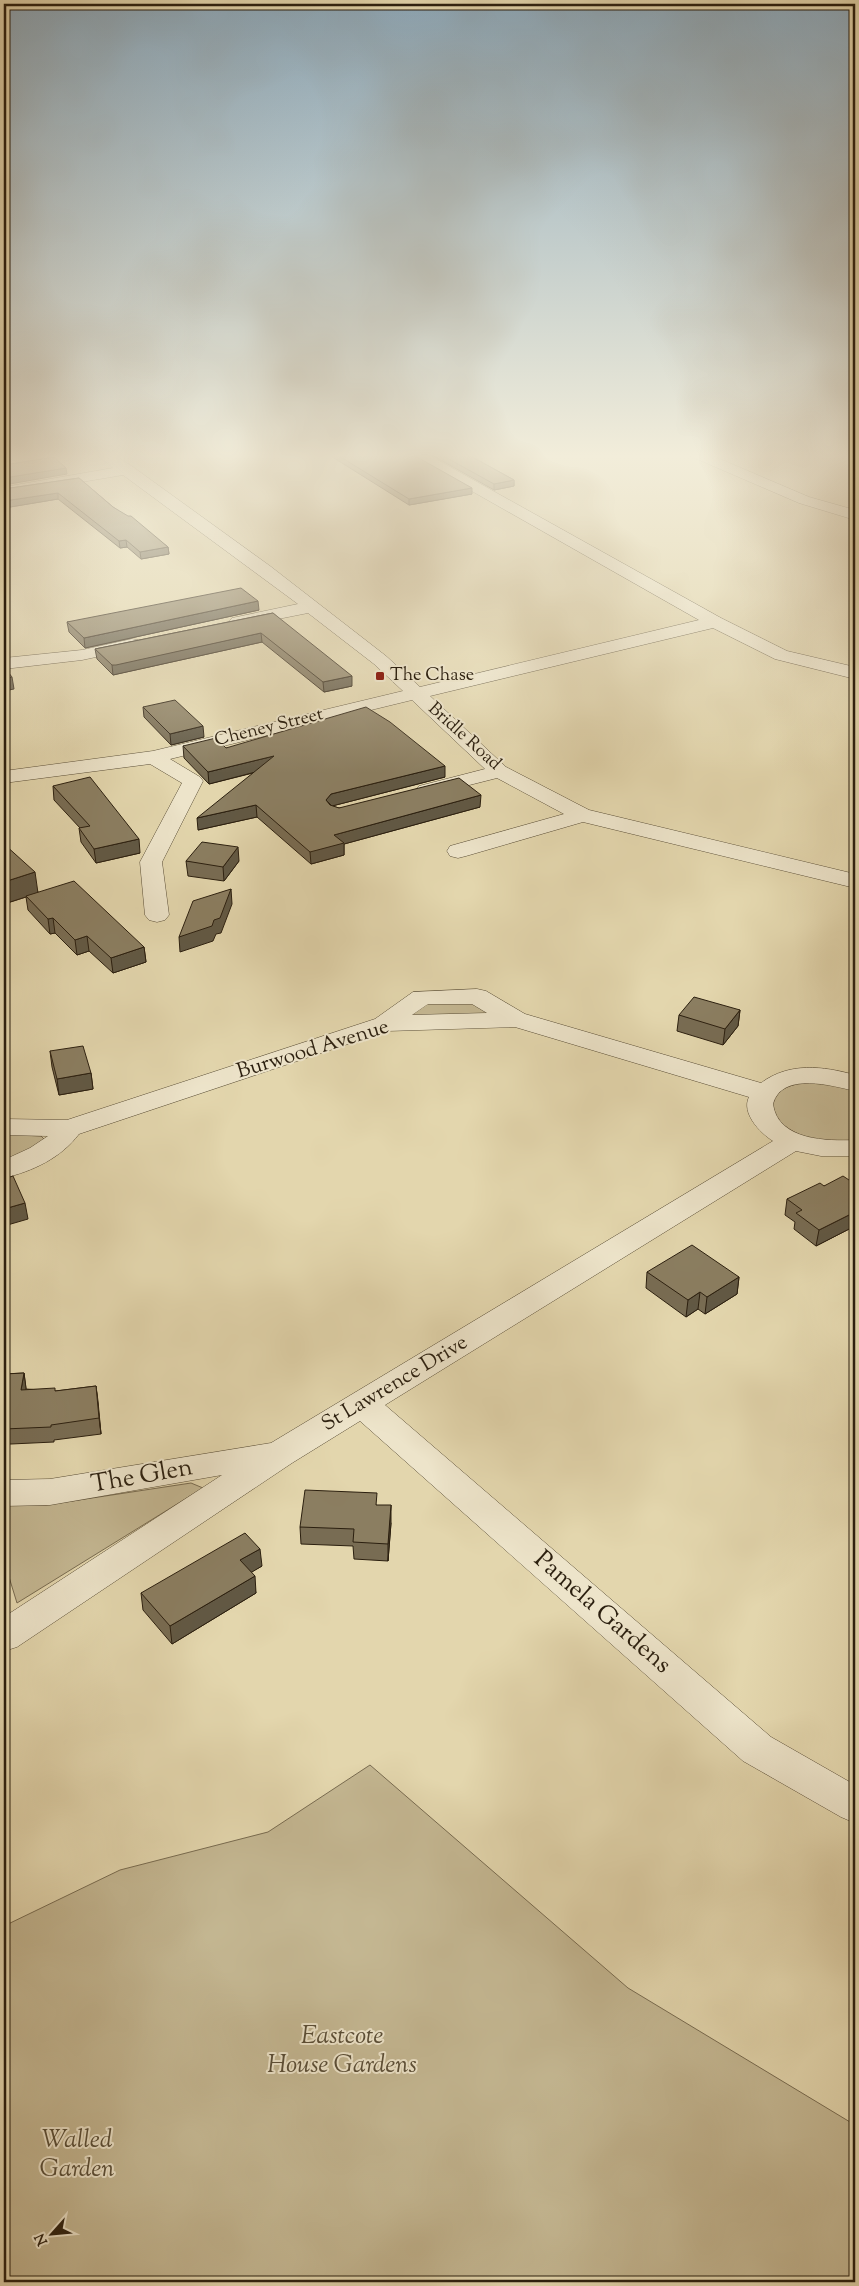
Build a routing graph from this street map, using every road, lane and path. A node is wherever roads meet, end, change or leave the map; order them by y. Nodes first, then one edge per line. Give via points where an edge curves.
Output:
1 (250, 560) edge
2 (604, 560) edge
3 (310, 607) junction
4 (715, 622) junction
5 (224, 625) edge
6 (149, 641) edge
7 (4, 664) edge
8 (855, 673) edge
9 (415, 692) junction
10 (153, 757) junction
11 (499, 771) junction
12 (4, 777) edge
13 (405, 795) edge
14 (582, 815) junction
15 (458, 852) dead end
16 (855, 882) edge
17 (157, 915) dead end
18 (855, 1083) edge
19 (765, 1093) junction
20 (4, 1127) edge
21 (69, 1128) junction
22 (793, 1142) junction
23 (855, 1148) edge
24 (4, 1169) edge
25 (362, 1404) junction
26 (280, 1454) junction
27 (4, 1493) edge
28 (5, 1630) edge
29 (855, 1805) edge

1 - 3 street, Bridle Road
2 - 4 street
3 - 5 street
3 - 9 street, Bridle Road via 380,660
4 - 8 street via 781,655
4 - 9 street
6 - 7 street via 82,655
9 - 10 street, Cheney Street
9 - 11 street, Bridle Road
10 - 12 street, Cheney Street
10 - 17 street via 193,781 151,862
11 - 13 street
11 - 14 street, Bridle Road
14 - 15 street
14 - 16 street, Bridle Road
18 - 19 street via 830,1076 810,1075 790,1078
19 - 21 street, Burwood Avenue via 516,1019 384,1024
19 - 22 street via 760,1104 764,1117 776,1132
20 - 21 street, Burwood Avenue
21 - 24 street, Burwood Avenue via 62,1139 45,1151 23,1164
22 - 23 street via 830,1150
22 - 25 street, St Lawrence Drive
25 - 26 street, St Lawrence Drive
25 - 29 street, Pamela Gardens via 757,1749
26 - 27 street, The Glen via 50,1492
26 - 28 street, St Lawrence Drive

